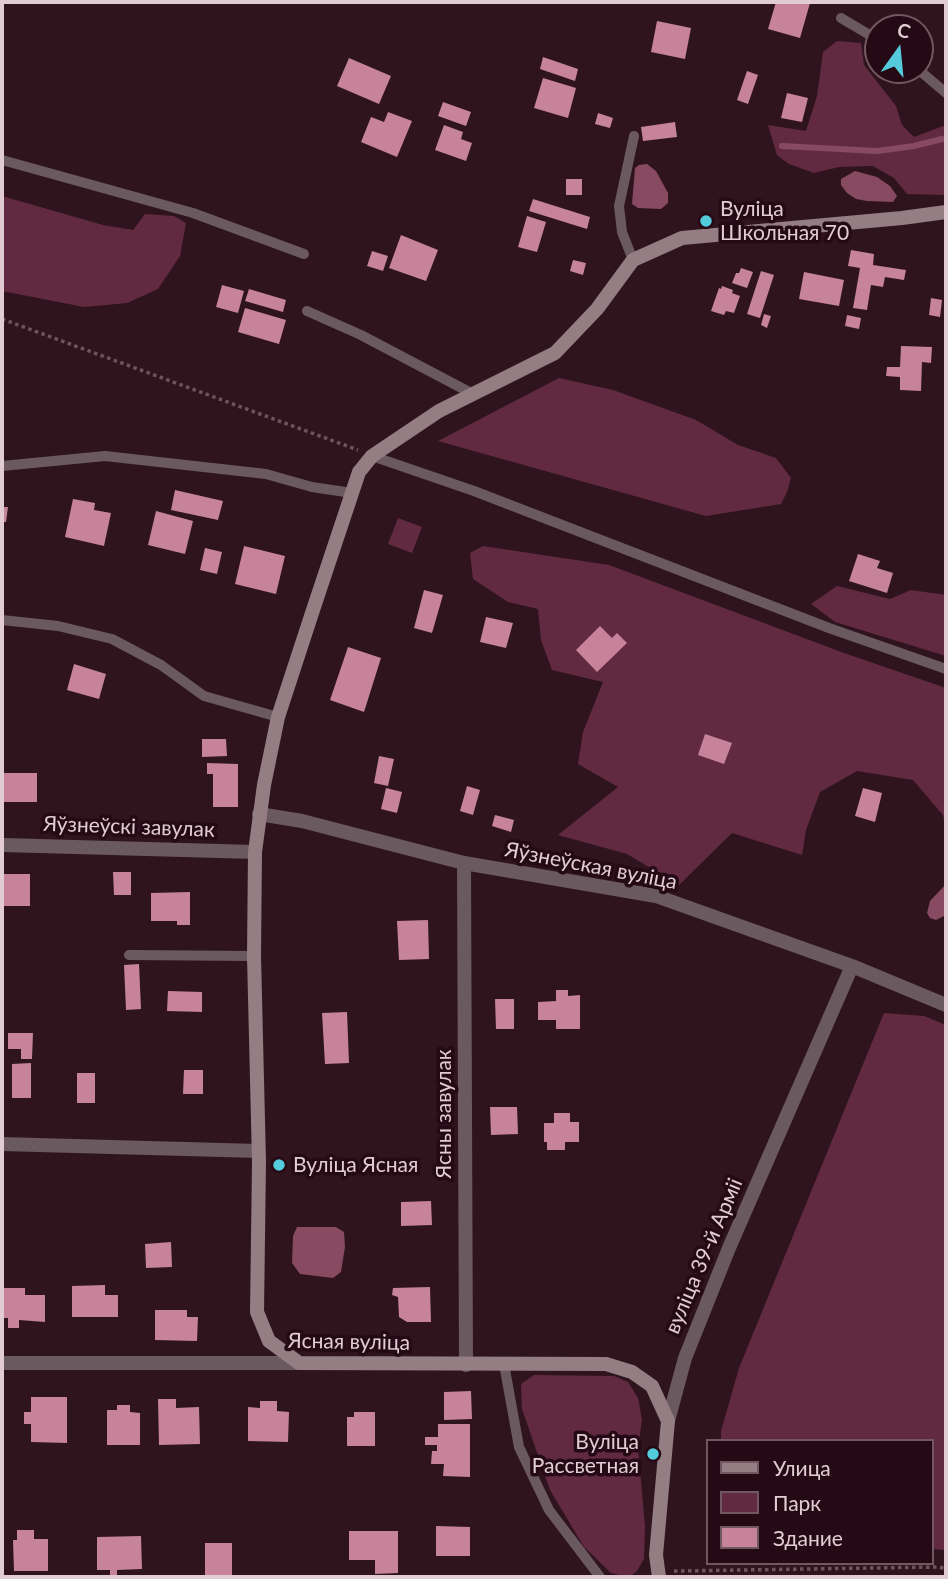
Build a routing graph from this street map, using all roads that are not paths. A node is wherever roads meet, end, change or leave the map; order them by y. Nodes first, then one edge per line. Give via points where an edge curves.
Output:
1 (841, 19) dead end
2 (864, 32) edge
3 (634, 136) dead end
4 (2, 160) edge
5 (946, 212) edge
6 (304, 254) dead end
7 (633, 260) junction
8 (307, 311) dead end
9 (473, 394) junction
10 (372, 456) junction
11 (2, 466) edge
12 (352, 493) junction
13 (2, 621) edge
14 (946, 669) edge
15 (278, 717) junction
16 (259, 814) junction
17 (2, 845) edge
18 (255, 852) junction
19 (464, 863) junction
20 (129, 955) dead end
21 (254, 956) junction
22 (852, 967) junction
23 (946, 1005) edge
24 (2, 1144) edge
25 (258, 1151) junction
26 (2, 1363) edge
27 (299, 1363) junction
28 (504, 1364) junction
29 (466, 1365) junction
30 (668, 1421) junction
31 (658, 1574) edge
32 (600, 1577) edge

1 - 2 lane
3 - 7 lane via 619,206 622,232
4 - 6 lane via 193,213
5 - 7 street via 682,238
7 - 9 street via 597,309 555,353
8 - 9 lane
9 - 10 street
10 - 12 street via 359,472
10 - 14 lane
11 - 12 lane via 105,457 267,474
12 - 15 street
13 - 15 lane via 58,626 112,639 161,665 204,696
15 - 16 street
16 - 18 street
16 - 19 street, Яўзнеўская вуліца
17 - 18 street, Яўзнеўскі завулак
18 - 21 street
19 - 22 street, Яўзнеўская вуліца via 656,896
19 - 29 street, Ясны завулак
20 - 21 lane
21 - 25 street
22 - 23 street, Яўзнеўская вуліца
22 - 30 street, вуліца 39-й Арміі via 729,1248 685,1358
24 - 25 street
25 - 27 street via 257,1312 268,1341
26 - 27 street, Ясная вуліца
27 - 29 street, Ясная вуліца
28 - 29 street, Ясная вуліца
28 - 30 street, Ясная вуліца via 606,1364 632,1372 652,1387
28 - 32 lane via 519,1447 549,1510
30 - 31 street, вуліца 39-й Арміі

